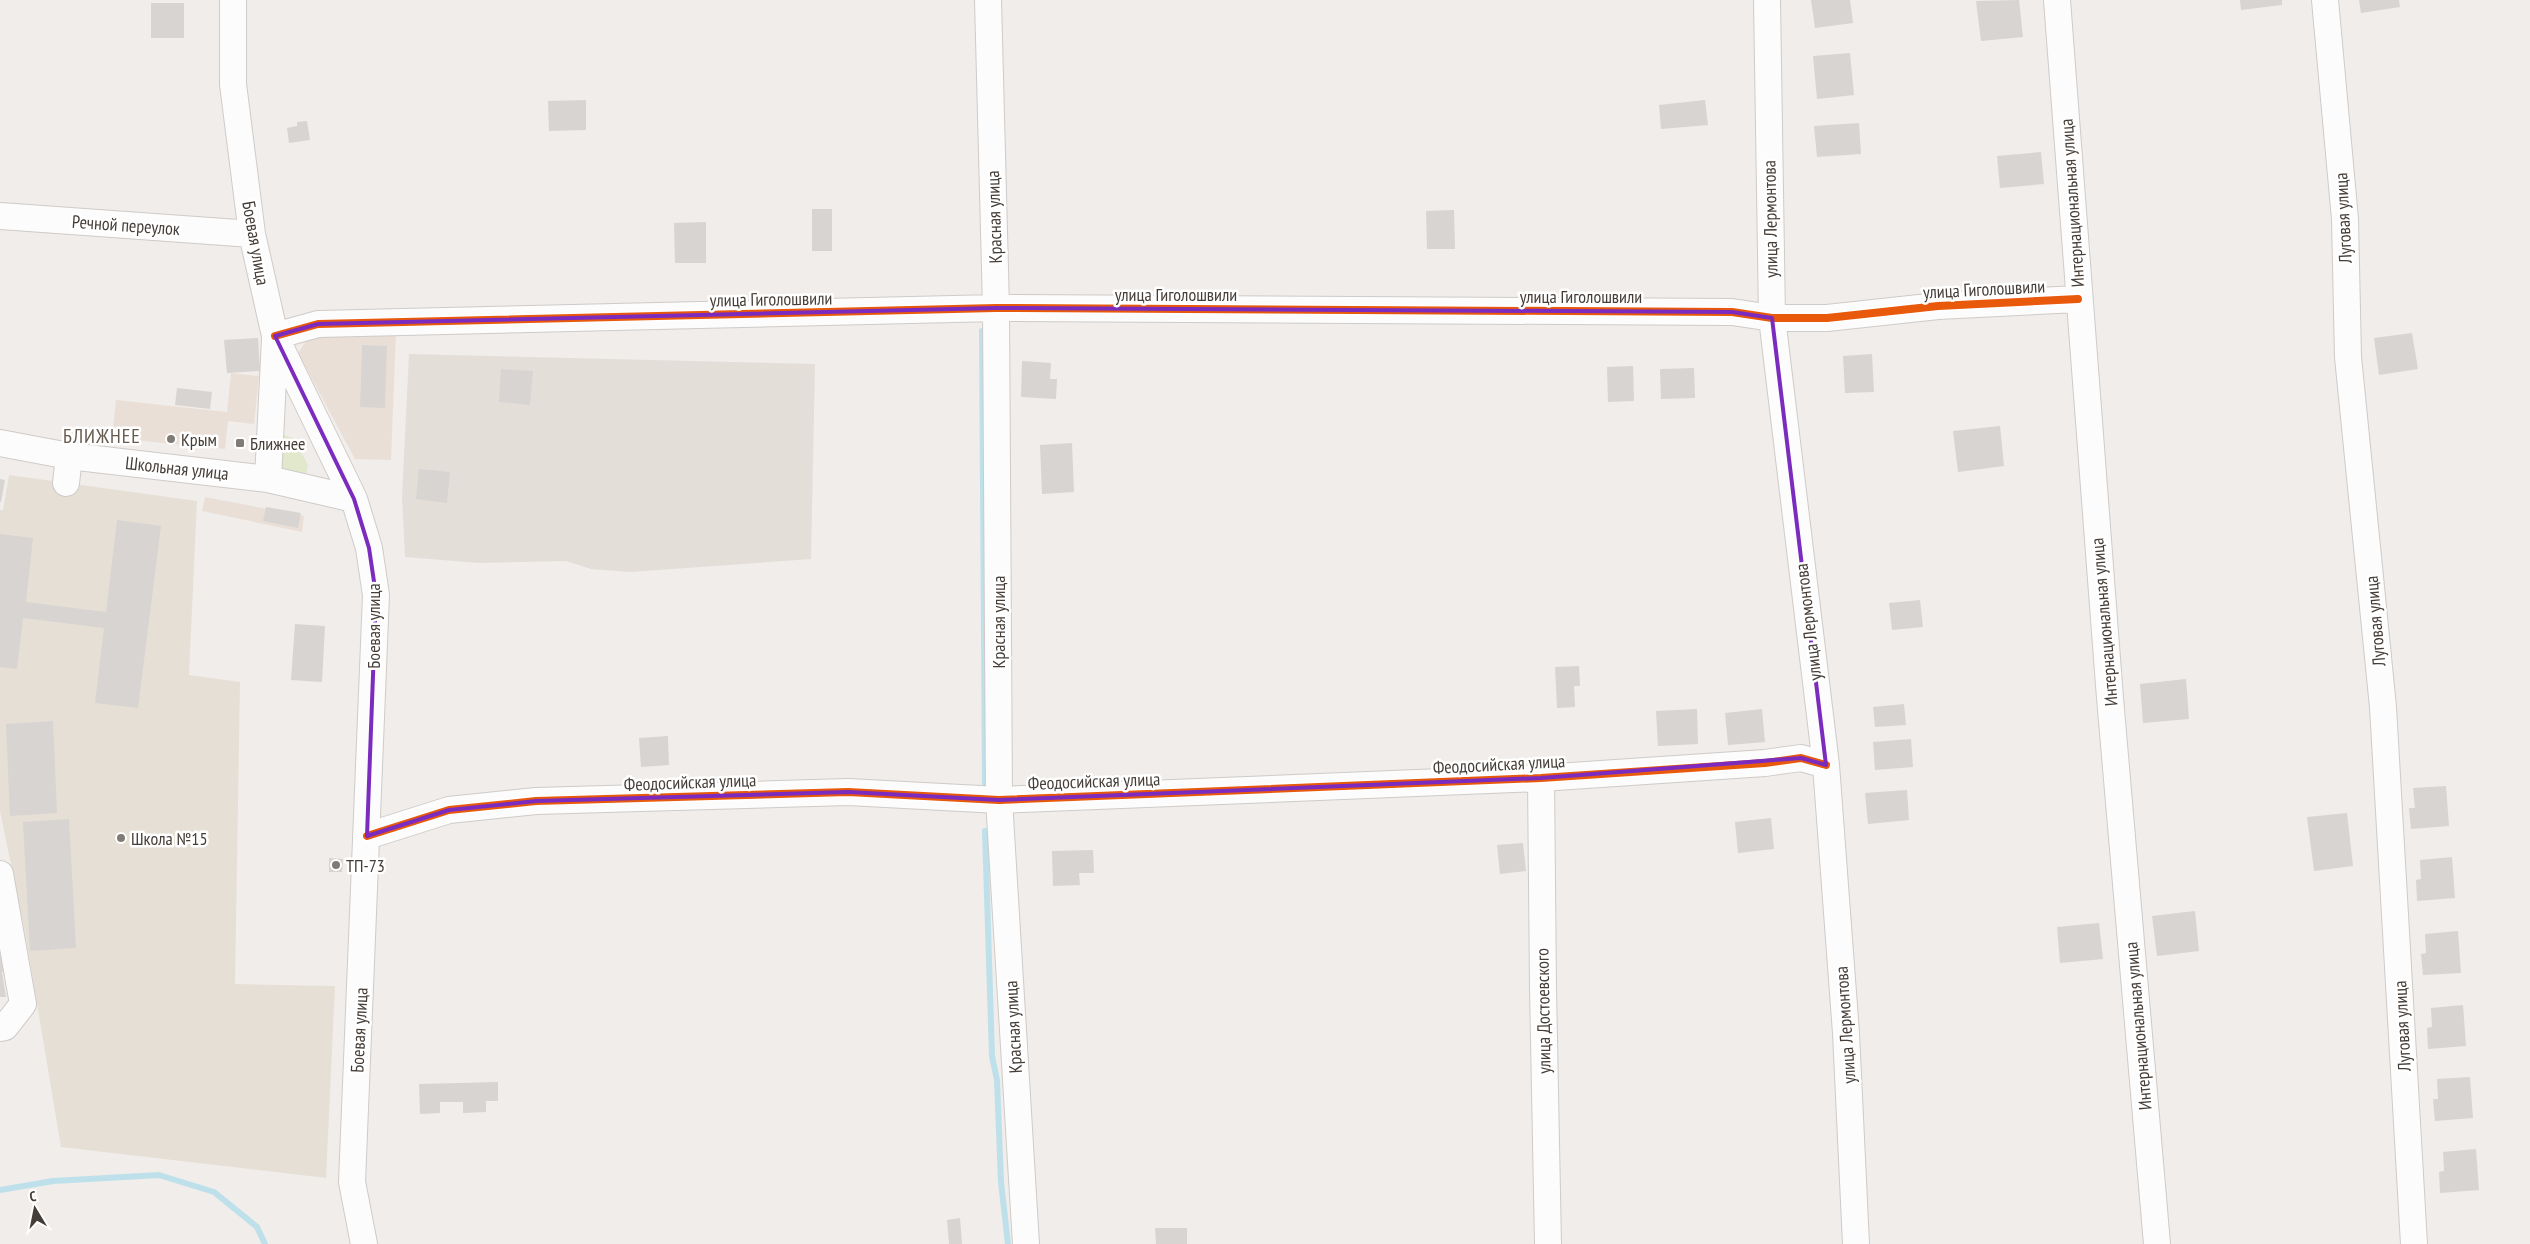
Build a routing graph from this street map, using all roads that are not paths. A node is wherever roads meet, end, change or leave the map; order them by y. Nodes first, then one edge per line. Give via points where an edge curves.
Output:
1 (233, 0) edge
2 (988, 0) edge
3 (1767, 0) edge
4 (2057, 0) edge
5 (2325, 0) edge
6 (0, 216) edge
7 (252, 234) junction
8 (2078, 299) junction
9 (996, 308) junction
10 (1772, 318) junction
11 (275, 336) junction
12 (0, 444) edge
13 (69, 456) junction
14 (268, 479) junction
15 (66, 483) dead end
16 (354, 499) junction
17 (1826, 765) junction
18 (1541, 778) junction
19 (999, 800) junction
20 (367, 836) junction
21 (0, 874) edge
22 (0, 1028) edge
23 (364, 1244) edge
24 (1026, 1244) edge
25 (1548, 1244) edge
26 (1856, 1244) edge
27 (2158, 1244) edge
28 (2414, 1244) edge

1 - 7 street, Боевая улица via 233,84
2 - 9 street, Красная улица
3 - 10 street, улица Лермонтова
4 - 8 street, Интернациональная улица
5 - 28 street, Луговая улица via 2345,219 2348,357 2383,707
6 - 7 street, Речной переулок
7 - 11 street, Боевая улица
8 - 10 street, улица Гиголошвили via 1938,306 1827,318
8 - 27 street, Интернациональная улица via 2110,708
9 - 10 street, улица Гиголошвили via 1722,312
9 - 11 street, улица Гиголошвили via 318,324
9 - 19 street, Красная улица
10 - 17 street, улица Лермонтова
11 - 14 street
11 - 16 street, Боевая улица
12 - 13 street, Школьная улица
13 - 14 street, Школьная улица
13 - 15 street
14 - 16 street, Школьная улица
16 - 20 street, Боевая улица via 369,548 376,595
17 - 18 street, Феодосийская улица via 1801,758
17 - 26 street, улица Лермонтова via 1846,1033
18 - 19 street, Феодосийская улица
18 - 25 street, улица Достоевского
19 - 20 street, Феодосийская улица via 848,792 536,801 449,810
19 - 24 street, Красная улица
20 - 23 street, Боевая улица via 352,1182
21 - 22 street via 22,1004 5,1028

